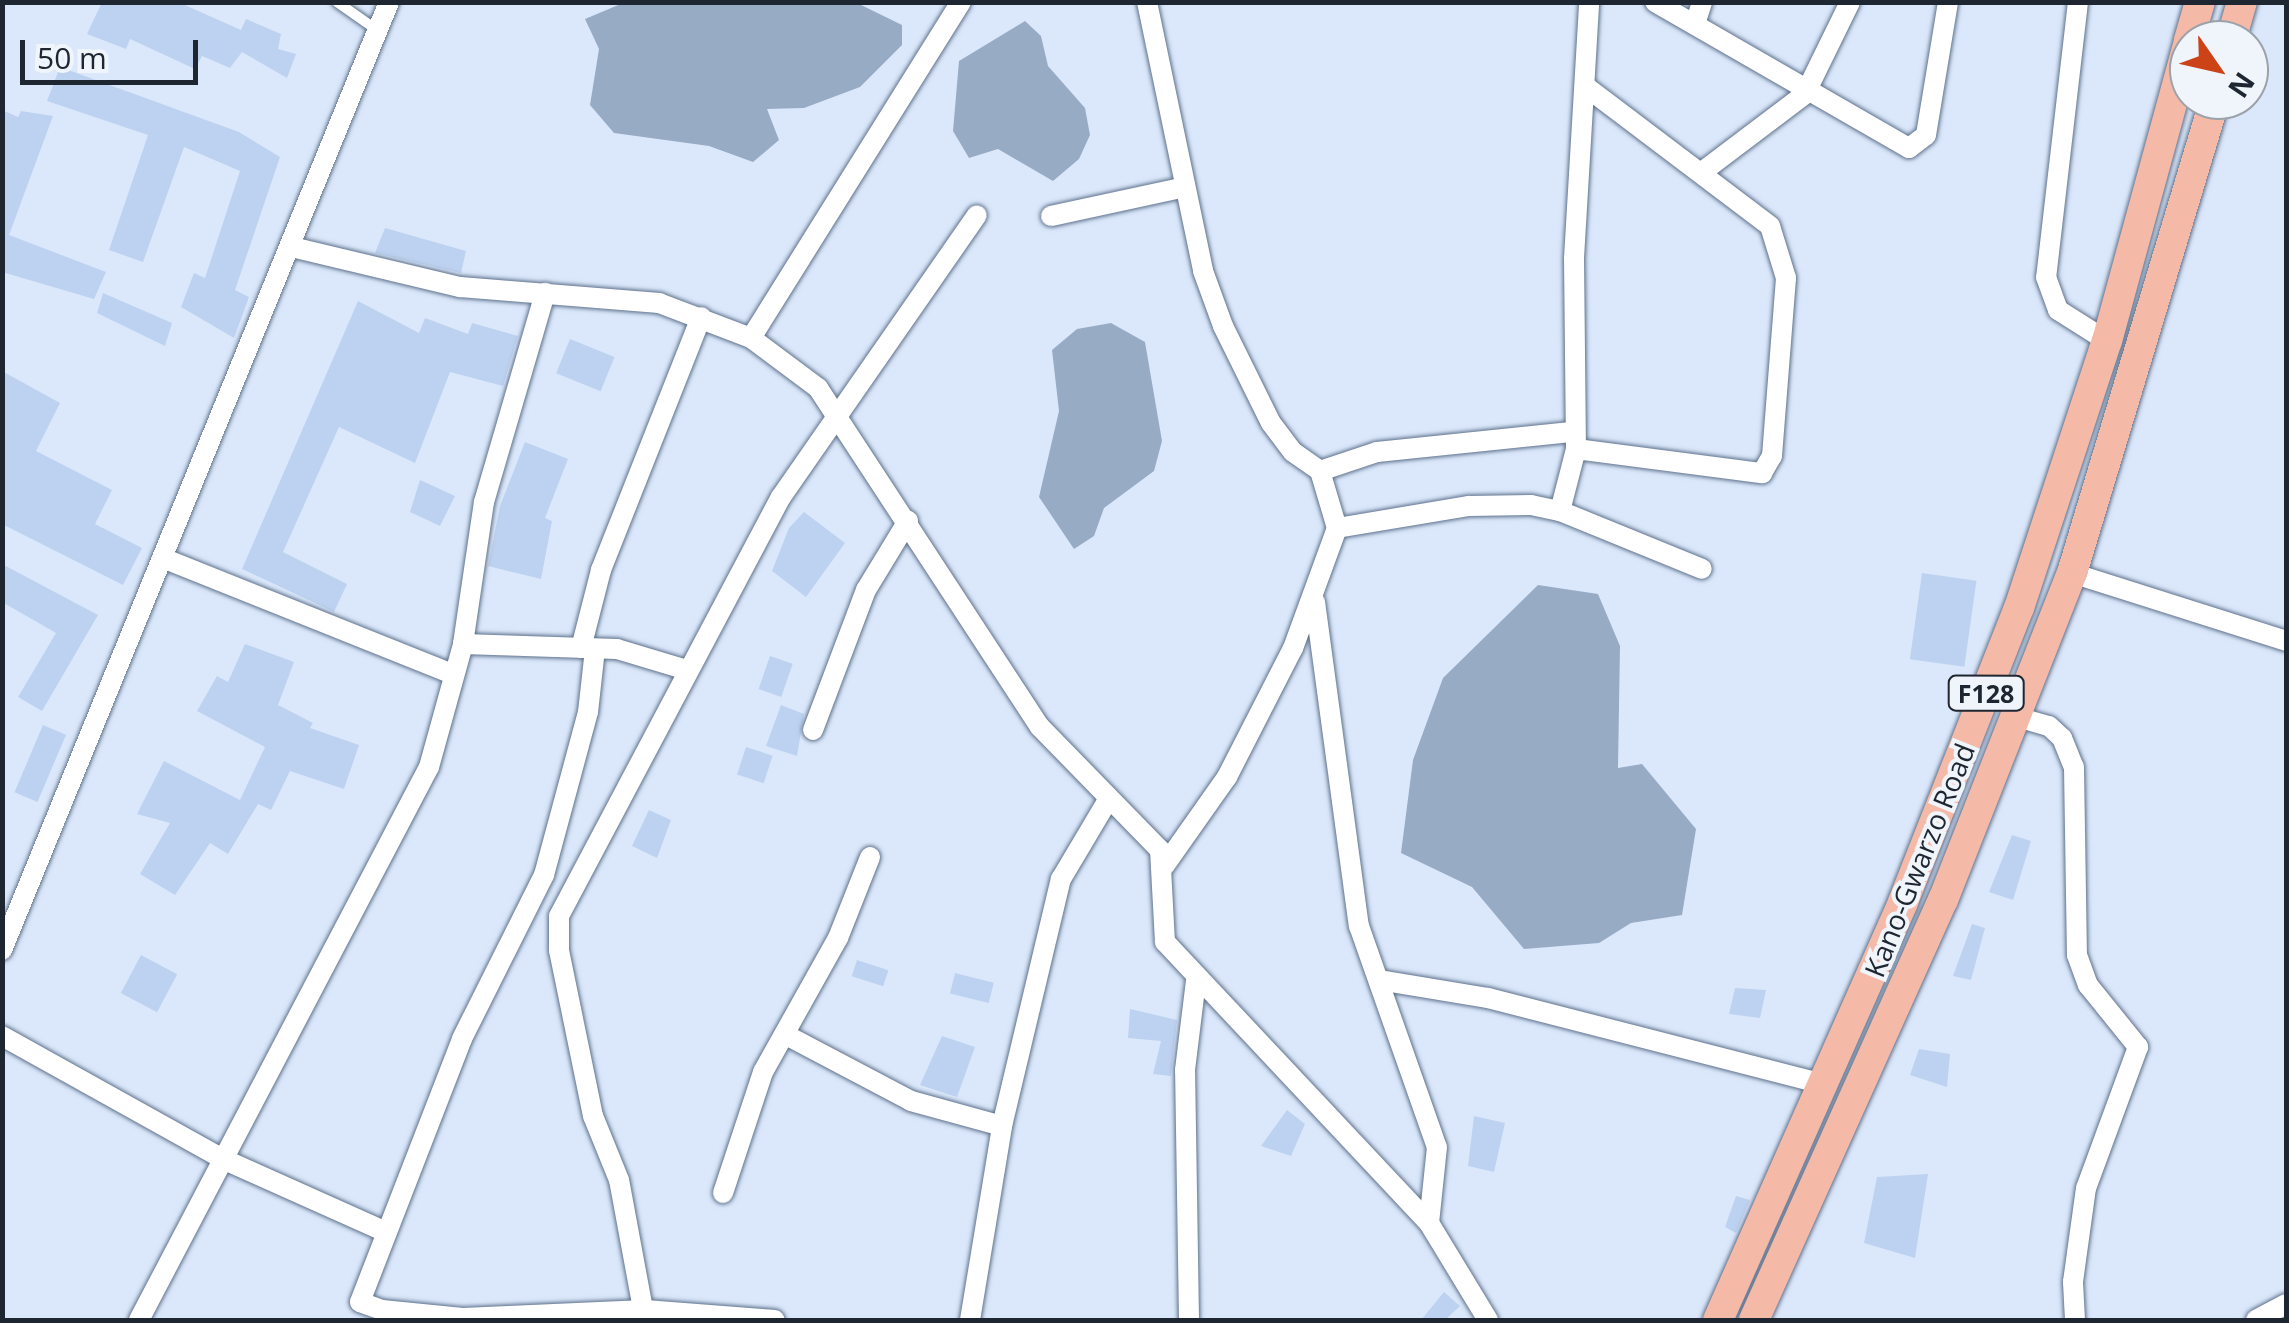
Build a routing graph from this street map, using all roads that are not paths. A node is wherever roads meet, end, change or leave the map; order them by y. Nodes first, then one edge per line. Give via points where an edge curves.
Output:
1 (337, 2) edge
2 (389, 2) edge
3 (962, 2) edge
4 (1147, 2) edge
5 (1589, 2) edge
6 (1655, 2) edge
7 (1702, 2) edge
8 (1850, 2) edge
9 (1948, 2) edge
10 (2078, 2) edge
11 (1695, 24) junction
12 (377, 30) junction
13 (1586, 86) junction
14 (1806, 94) junction
15 (2169, 114) edge
16 (2209, 120) edge
17 (1702, 172) junction
18 (1186, 187) junction
19 (977, 215) dead end
20 (1052, 216) dead end
21 (292, 248) junction
22 (545, 294) junction
23 (701, 317) junction
24 (752, 338) junction
25 (2107, 341) junction
26 (840, 413) junction
27 (1574, 440) junction
28 (1320, 470) junction
29 (1560, 511) junction
30 (908, 521) junction
31 (1337, 528) junction
32 (165, 559) junction
33 (1702, 569) dead end
34 (2072, 573) junction
35 (1315, 600) junction
36 (2286, 640) edge
37 (463, 644) junction
38 (588, 648) junction
39 (687, 670) junction
40 (452, 674) junction
41 (2017, 717) junction
42 (812, 730) dead end
43 (1108, 800) junction
44 (870, 856) dead end
45 (1164, 865) junction
46 (532, 906) junction
47 (559, 916) junction
48 (5, 936) edge
49 (1196, 980) junction
50 (1378, 980) junction
51 (786, 1034) junction
52 (2, 1036) edge
53 (1822, 1084) junction
54 (1002, 1126) junction
55 (225, 1160) junction
56 (724, 1192) dead end
57 (1429, 1223) junction
58 (384, 1232) junction
59 (2286, 1304) edge
60 (645, 1315) edge
61 (140, 1320) edge
62 (775, 1320) edge
63 (970, 1320) edge
64 (1189, 1320) edge
65 (1488, 1320) edge
66 (1718, 1320) edge
67 (1754, 1320) edge
68 (2075, 1320) edge
69 (2256, 1320) edge

1 - 12 lane
2 - 12 street
3 - 24 street
4 - 18 street
5 - 13 street
6 - 11 street
7 - 11 street
8 - 14 street
9 - 14 street via 1926,135 1916,148
10 - 25 street via 2046,277 2058,310
11 - 14 street
12 - 21 street
13 - 17 street
13 - 27 street
14 - 17 street
15 - 25 main road, Kano-Gwarzo Road / F128
16 - 34 main road, Kano-Gwarzo Road / F128
17 - 27 street via 1770,226 1784,262 1771,462 1756,477
18 - 20 street
18 - 28 street via 1203,271 1256,399 1293,452
19 - 26 street
21 - 22 street via 460,287
21 - 32 street
22 - 23 street via 630,298
22 - 37 street via 475,536
23 - 24 street
23 - 38 street via 601,570
24 - 26 street
25 - 53 main road, Kano-Gwarzo Road / F128 via 2019,608 1950,789
26 - 30 street
26 - 39 street via 782,497 714,634
27 - 28 street via 1376,452
27 - 29 street
28 - 31 street
29 - 31 street via 1504,503
29 - 33 street
30 - 42 street via 866,590
30 - 43 street via 1040,726
31 - 35 street
32 - 40 street
32 - 48 street
34 - 36 street
34 - 41 main road, Kano-Gwarzo Road / F128
35 - 45 street via 1227,777
35 - 50 street via 1353,894
37 - 38 street
37 - 40 street
38 - 39 street via 617,649
38 - 46 street via 575,770
39 - 47 street
40 - 55 street via 417,797
41 - 67 main road, Kano-Gwarzo Road / F128 via 1944,900
41 - 68 street via 2049,726 2074,767 2078,956 2088,985 2138,1047 2086,1188 2073,1282
43 - 45 street via 1150,835
43 - 54 street via 1061,879
44 - 51 street via 838,938
45 - 49 street via 1165,942
46 - 47 street
46 - 58 street via 505,943
47 - 60 street via 559,950 593,1116 619,1180
49 - 57 street
49 - 64 street via 1185,1070
50 - 53 street via 1488,998
50 - 57 street via 1437,1147
51 - 54 street via 911,1102
51 - 56 street via 735,1142
52 - 55 street
53 - 66 main road, Kano-Gwarzo Road / F128
54 - 63 street
55 - 58 street
55 - 61 street
57 - 65 street
58 - 60 street via 359,1298 368,1308 512,1319
59 - 69 street
60 - 62 street

